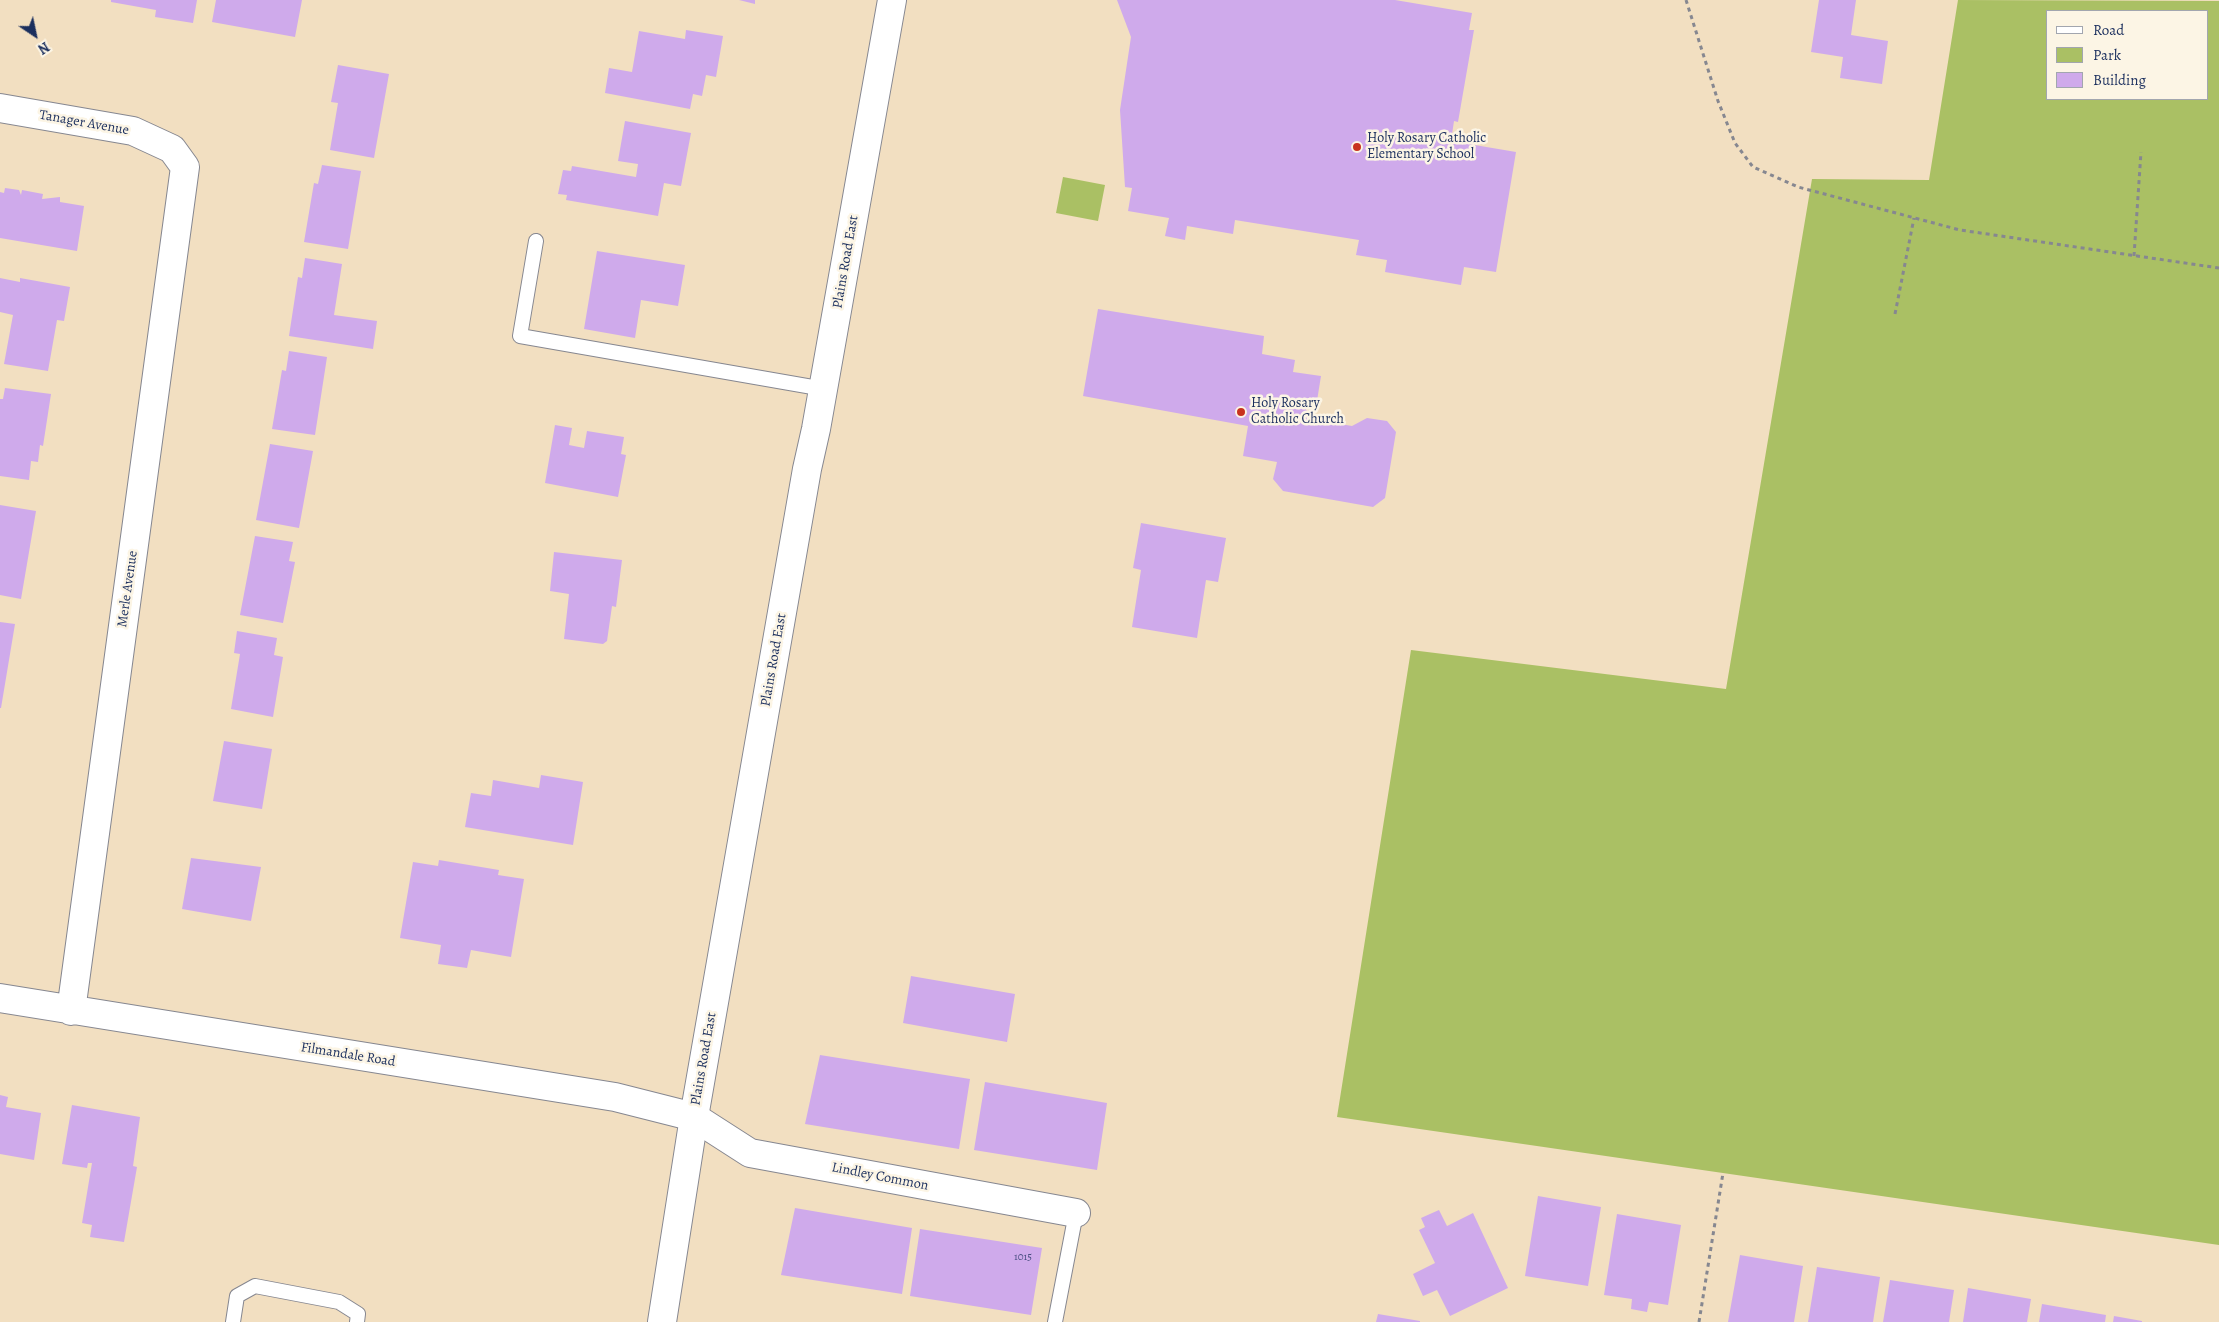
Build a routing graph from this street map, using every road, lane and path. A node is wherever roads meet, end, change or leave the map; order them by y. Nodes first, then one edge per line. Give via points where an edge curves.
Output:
1 (892, 0) edge
2 (1686, 0) edge
3 (0, 108) edge
4 (2141, 152) dead end
5 (185, 168) joint
6 (1914, 218) junction
7 (536, 241) dead end
8 (2134, 256) junction
9 (2219, 268) edge
10 (1894, 314) dead end
11 (824, 389) junction
12 (0, 998) edge
13 (72, 1010) junction
14 (694, 1117) junction
15 (1723, 1173) dead end
16 (1076, 1213) joint
17 (233, 1322) edge
18 (357, 1322) edge
19 (662, 1322) edge
20 (1055, 1322) edge
21 (1700, 1322) edge

1 - 11 street, Plains Road East
2 - 6 path via 1731,135 1753,167 1798,187
3 - 5 street, Tanager Avenue via 133,131 172,149
4 - 8 path
5 - 13 street, Merle Avenue
6 - 8 path via 1960,230
6 - 10 path
7 - 11 lane via 520,336
8 - 9 path
11 - 14 street, Plains Road East via 807,469
12 - 13 street, Filmandale Road
13 - 14 street, Filmandale Road via 615,1097
14 - 16 street, Lindley Common via 750,1152
14 - 19 street, Plains Road East
15 - 21 path
16 - 20 lane
17 - 18 lane via 237,1296 255,1286 339,1302 358,1314

